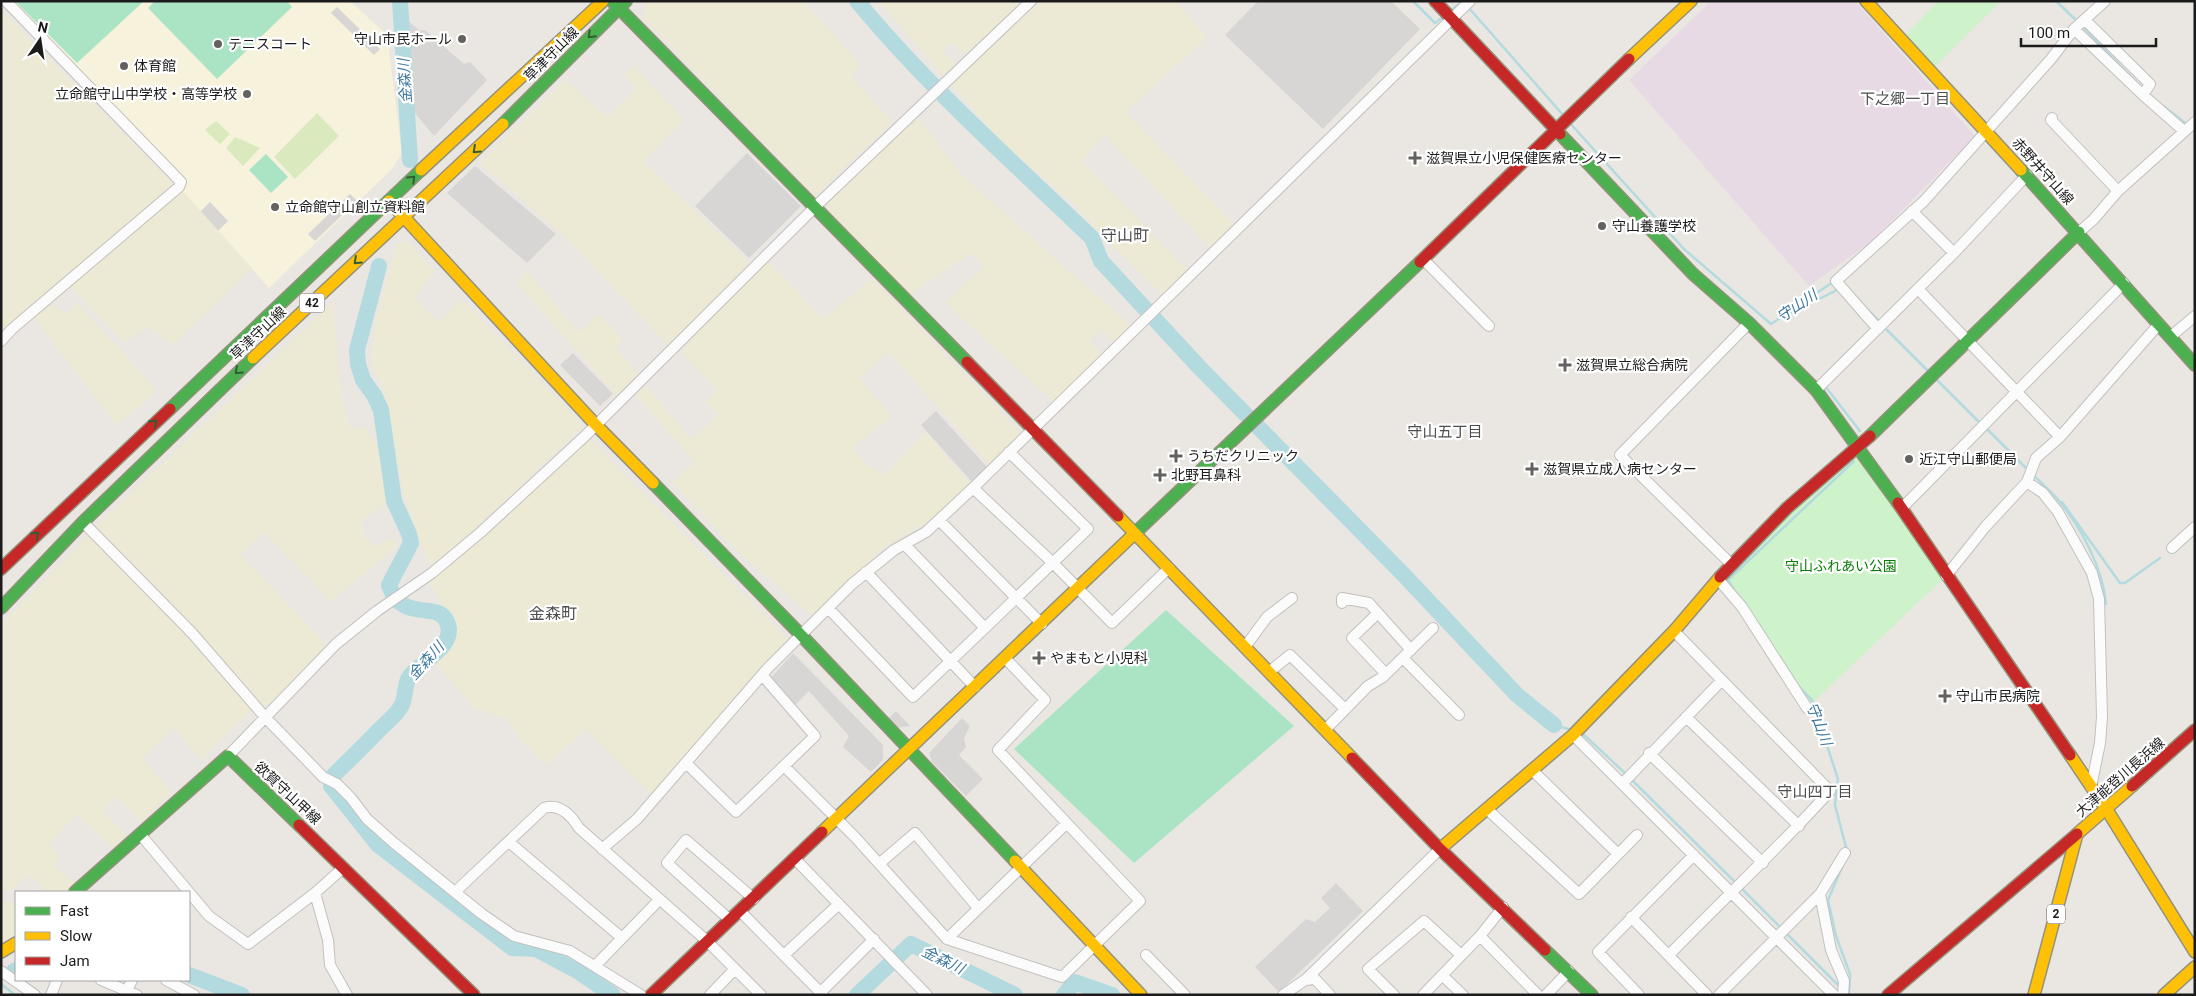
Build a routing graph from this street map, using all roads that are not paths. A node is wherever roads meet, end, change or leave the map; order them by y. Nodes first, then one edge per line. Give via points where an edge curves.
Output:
1 (6, 1) edge
2 (604, 1) edge
3 (1031, 1) edge
4 (1436, 1) edge
5 (1470, 1) edge
6 (1691, 1) edge
7 (1866, 1) edge
8 (2104, 1) edge
9 (619, 3) edge
10 (1452, 20) junction
11 (2085, 20) junction
12 (2074, 29) junction
13 (2122, 57) junction
14 (2114, 66) junction
15 (2144, 95) junction
16 (2052, 118) dead end
17 (2195, 122) edge
18 (1556, 128) junction
19 (1986, 130) junction
20 (2184, 131) junction
21 (2027, 176) junction
22 (2118, 191) junction
23 (389, 201) junction
24 (815, 207) junction
25 (1912, 212) junction
26 (403, 218) junction
27 (2079, 232) junction
28 (1954, 253) junction
29 (1423, 259) junction
30 (2124, 283) junction
31 (1918, 289) junction
32 (2195, 316) edge
33 (1749, 323) junction
34 (2159, 324) junction
35 (1489, 326) dead end
36 (1878, 329) junction
37 (2170, 337) junction
38 (1967, 339) junction
39 (1, 341) edge
40 (2195, 365) edge
41 (1816, 390) junction
42 (2015, 391) junction
43 (596, 424) junction
44 (1032, 429) junction
45 (2060, 437) junction
46 (1857, 449) junction
47 (1009, 452) junction
48 (2027, 482) junction
49 (973, 488) junction
50 (1902, 508) junction
51 (939, 520) junction
52 (83, 522) junction
53 (2195, 526) edge
54 (1133, 534) junction
55 (905, 545) junction
56 (2172, 548) dead end
57 (1053, 563) junction
58 (1731, 564) junction
59 (1169, 568) junction
60 (1, 569) edge
61 (866, 572) junction
62 (1946, 576) junction
63 (1718, 579) junction
64 (1078, 589) junction
65 (1016, 598) junction
66 (1292, 598) dead end
67 (1342, 603) dead end
68 (1, 608) edge
69 (829, 609) junction
70 (1378, 613) junction
71 (1042, 624) junction
72 (985, 628) junction
73 (1433, 628) dead end
74 (1674, 631) junction
75 (801, 636) junction
76 (1245, 647) junction
77 (1411, 650) junction
78 (1403, 658) junction
79 (1006, 659) junction
80 (952, 660) junction
81 (1268, 672) junction
82 (1386, 674) junction
83 (762, 675) junction
84 (1722, 680) junction
85 (975, 687) junction
86 (1807, 708) dead end
87 (1345, 709) junction
88 (1459, 714) dead end
89 (265, 717) junction
90 (1686, 717) junction
91 (1325, 730) junction
92 (2195, 731) edge
93 (1573, 735) junction
94 (908, 750) junction
95 (1649, 753) junction
96 (228, 756) junction
97 (686, 763) junction
98 (784, 766) junction
99 (1532, 770) junction
100 (1622, 784) junction
101 (2091, 788) junction
102 (1488, 810) junction
103 (2107, 810) junction
104 (837, 819) junction
105 (1066, 824) junction
106 (1799, 826) junction
107 (140, 834) junction
108 (2077, 834) junction
109 (1637, 835) dead end
110 (509, 842) junction
111 (602, 849) junction
112 (1440, 849) junction
113 (1617, 853) junction
114 (1844, 853) dead end
115 (1694, 855) junction
116 (794, 859) junction
117 (880, 863) junction
118 (1762, 863) junction
119 (1020, 866) junction
120 (343, 868) junction
121 (76, 891) edge
122 (188, 891) edge
123 (455, 892) junction
124 (1730, 892) junction
125 (190, 893) edge
126 (315, 893) junction
127 (1820, 894) junction
128 (754, 898) junction
129 (659, 900) junction
130 (839, 904) junction
131 (1502, 907) junction
132 (978, 908) junction
133 (740, 911) junction
134 (1631, 917) junction
135 (730, 920) junction
136 (1480, 936) junction
137 (1776, 936) junction
138 (622, 938) junction
139 (874, 939) junction
140 (947, 939) junction
141 (707, 941) junction
142 (15, 944) edge
143 (1094, 945) junction
144 (1, 952) edge
145 (2195, 952) edge
146 (784, 955) junction
147 (1146, 955) dead end
148 (1461, 955) junction
149 (1669, 955) junction
150 (595, 966) junction
151 (2195, 967) edge
152 (736, 969) junction
153 (1, 971) edge
154 (1569, 972) junction
155 (1442, 975) junction
156 (1305, 980) junction
157 (15, 981) edge
158 (15, 981) edge
159 (57, 981) edge
160 (103, 981) edge
161 (168, 981) edge
162 (918, 987) junction
163 (132, 993) edge
164 (822, 993) edge
165 (35, 995) edge
166 (51, 995) edge
167 (194, 995) edge
168 (347, 995) edge
169 (474, 995) edge
170 (641, 995) edge
171 (652, 995) edge
172 (710, 995) edge
173 (761, 995) edge
174 (910, 995) edge
175 (927, 995) edge
176 (1141, 995) edge
177 (1185, 995) edge
178 (1283, 995) edge
179 (1330, 995) edge
180 (1394, 995) edge
181 (1422, 995) edge
182 (1463, 995) edge
183 (1538, 995) edge
184 (1546, 995) edge
185 (1592, 995) edge
186 (1639, 995) edge
187 (1707, 995) edge
188 (1720, 995) edge
189 (1834, 995) edge
190 (1844, 995) edge
191 (1888, 995) edge
192 (2034, 995) edge
193 (2164, 995) edge

1 - 39 street via 181,182
23 -> 2 street, 草津守山線 / 42
3 - 24 street
4 - 10 street
5 - 10 street
6 - 18 street
7 - 19 street, 赤野井守山線
8 - 11 street
9 - 24 street
9 -> 26 street, 草津守山線 / 42 via 481,146
10 - 18 street
10 - 44 street
11 - 12 street
11 - 13 street
12 - 14 street
12 - 19 street
13 - 14 street
13 - 15 street via 2150,84
14 - 15 street
15 - 20 street
16 - 22 street via 2050,120
17 - 20 street
18 - 29 street
18 - 33 street via 1693,274
19 - 21 street, 赤野井守山線
19 - 25 street
20 - 22 street
21 - 27 street, 赤野井守山線
21 - 28 street
22 - 27 street
23 - 26 street
60 -> 23 street, 草津守山線 / 42
24 - 43 street
24 - 44 street
25 - 28 street
25 - 36 street via 1836,281
26 - 43 street
26 -> 52 street, 草津守山線 / 42
27 - 30 street, 赤野井守山線
27 - 38 street
28 - 31 street
29 - 35 street
29 - 54 street
30 - 34 street, 赤野井守山線
30 - 42 street
31 - 36 street
31 - 38 street
32 - 37 street
33 - 41 street
33 - 58 street via 1620,455
34 - 37 street, 赤野井守山線
34 - 45 street
36 - 41 street
37 - 40 street, 赤野井守山線
38 - 42 street
38 - 46 street
41 - 46 street
42 - 45 street
42 - 50 street
43 - 75 street
43 - 89 street via 481,532 336,644
44 - 47 street
44 - 54 street
45 - 48 street via 2036,458
46 - 50 street
46 - 58 street via 1787,508
47 - 49 street
47 - 57 street via 1088,529
48 - 62 street
48 - 101 street via 2043,493 2073,537 2092,573 2100,599 2102,716
49 - 51 street
49 - 57 street
50 - 62 street
51 - 55 street
51 - 65 street
52 - 68 street, 草津守山線 / 42
52 - 89 street via 192,633
53 - 56 street
54 - 59 street
54 - 64 street
55 - 61 street
55 - 72 street
57 - 64 street
57 - 65 street
58 - 63 street
59 - 64 street via 1112,623
59 - 76 street
61 - 69 street
61 - 80 street
62 - 101 street
63 - 74 street
63 - 86 street via 1742,607
64 - 71 street
65 - 71 street
65 - 72 street
66 - 76 street via 1267,617
67 - 70 street via 1342,598 1369,603
69 - 75 street
69 - 80 street via 913,697
70 - 77 street
70 - 82 street via 1352,638
71 - 79 street
72 - 80 street
73 - 77 street
74 - 84 street
74 - 93 street
75 - 83 street
75 - 94 street
76 - 81 street
77 - 78 street
78 - 82 street
78 - 88 street
79 - 85 street
79 - 105 street via 1045,700 998,750
80 - 85 street
81 - 87 street via 1290,655
81 - 91 street
82 - 87 street via 1368,686
83 - 97 street
83 - 98 street via 815,736
84 - 90 street
84 - 106 street via 1830,791
85 - 94 street
87 - 91 street
89 - 96 street
89 - 123 street via 323,777 337,784 367,819
90 - 95 street
90 - 106 street
91 - 112 street
92 - 103 street, 大津能登川長浜線
93 - 99 street
93 - 100 street
94 - 104 street
94 - 119 street
95 - 100 street
95 - 118 street
96 - 107 street
96 - 120 street, 欲賀守山甲線
97 - 98 street via 736,812
97 - 111 street via 636,819
98 - 104 street
99 - 102 street
99 - 113 street
100 - 115 street
101 - 103 street
102 - 112 street
102 - 113 street via 1579,894
103 - 108 street, 大津能登川長浜線
103 - 145 street
104 - 116 street
104 - 117 street
105 - 119 street
105 - 143 street via 1140,901
106 - 118 street
107 - 121 street
107 - 122 street
108 - 191 street
108 - 192 street, 大津能登川長浜線 / 2
109 - 113 street
110 - 111 street via 549,806 566,812
110 - 123 street
110 - 138 street
111 - 129 street
112 - 131 street
112 - 156 street
114 - 127 street
115 - 124 street
115 - 134 street
116 - 128 street
116 - 130 street
117 - 132 street via 915,833
117 - 140 street
118 - 124 street
119 - 132 street
119 - 143 street
120 - 126 street
120 - 169 street, 欲賀守山甲線
123 - 150 street via 514,936 570,951
124 - 137 street
124 - 149 street
125 - 126 street via 209,916 248,944
126 - 168 street via 328,940 330,965
127 - 137 street
127 - 190 street via 1831,950 1844,981
128 - 133 street
128 - 135 street via 686,840 667,863
129 - 138 street
129 - 141 street
130 - 139 street
130 - 146 street
131 - 136 street
131 - 154 street
132 - 140 street
133 - 135 street
133 - 146 street
134 - 149 street
134 - 186 street via 1598,952
135 - 141 street
136 - 148 street
136 - 183 street
137 - 188 street
137 - 189 street
138 - 150 street
139 - 162 street
139 - 164 street
140 - 143 street via 1062,977
141 - 152 street
141 - 171 street
142 - 144 street
143 - 176 street
146 - 164 street
147 - 177 street
148 - 155 street
148 - 180 street via 1424,921 1368,969
149 - 187 street
150 - 170 street
151 - 193 street
152 - 172 street
152 - 173 street
153 - 157 street
154 - 184 street
154 - 185 street
155 - 181 street
155 - 182 street
156 - 178 street
156 - 179 street via 1315,979
158 - 165 street
159 - 166 street
160 - 163 street
161 - 167 street
162 - 174 street
162 - 175 street

